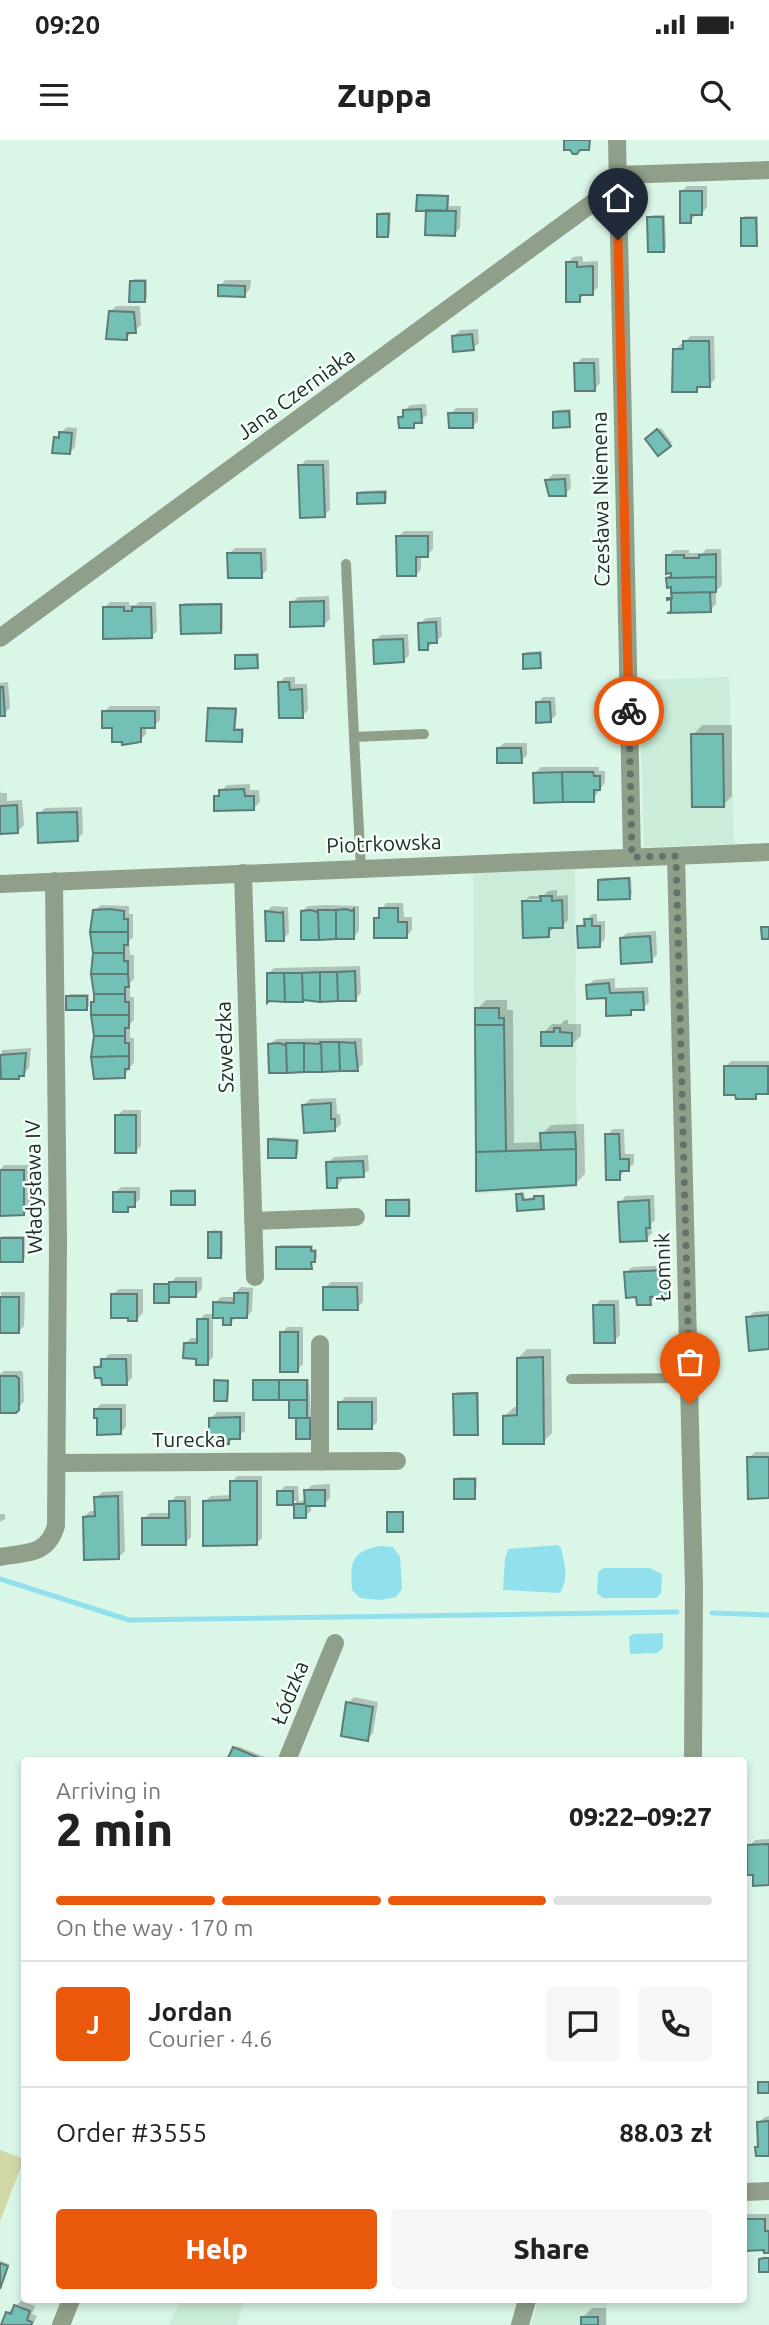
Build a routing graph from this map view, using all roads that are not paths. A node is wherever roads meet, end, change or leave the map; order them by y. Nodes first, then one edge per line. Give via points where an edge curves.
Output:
1 (617, 140) edge
2 (769, 170) edge
3 (617, 180) junction
4 (346, 564) dead end
5 (0, 638) edge
6 (424, 734) dead end
7 (355, 737) junction
8 (769, 852) edge
9 (676, 856) junction
10 (632, 857) junction
11 (361, 868) junction
12 (243, 873) junction
13 (54, 881) junction
14 (0, 884) edge
15 (356, 1217) dead end
16 (253, 1220) junction
17 (255, 1278) dead end
18 (320, 1344) dead end
19 (689, 1378) junction
20 (571, 1379) dead end
21 (397, 1461) dead end
22 (320, 1462) junction
23 (58, 1463) junction
24 (0, 1557) edge
25 (335, 1643) dead end
26 (288, 1757) edge
27 (693, 1757) edge
28 (769, 2191) edge
29 (747, 2192) edge
30 (70, 2303) edge
31 (526, 2303) edge
32 (61, 2325) edge
33 (520, 2325) edge

1 - 3 street, Czesława Niemena
2 - 3 street
3 - 5 street, Jana Czerniaka
3 - 10 street, Czesława Niemena
4 - 7 lane
6 - 7 lane
7 - 11 lane
8 - 9 street, Piotrkowska
9 - 10 street, Piotrkowska
9 - 19 street, Łomnik
10 - 11 street, Piotrkowska
11 - 12 street, Piotrkowska
12 - 13 street, Piotrkowska
12 - 16 street, Szwedzka
13 - 14 street, Piotrkowska
13 - 23 street, Władysława IV
15 - 16 street
16 - 17 street, Szwedzka
18 - 22 street
19 - 20 lane
19 - 27 street, Łomnik
21 - 22 street, Turecka
22 - 23 street, Turecka
23 - 24 street, Władysława IV via 52,1538 35,1551
25 - 26 street, Łódzka
28 - 29 street
30 - 32 street
31 - 33 street

